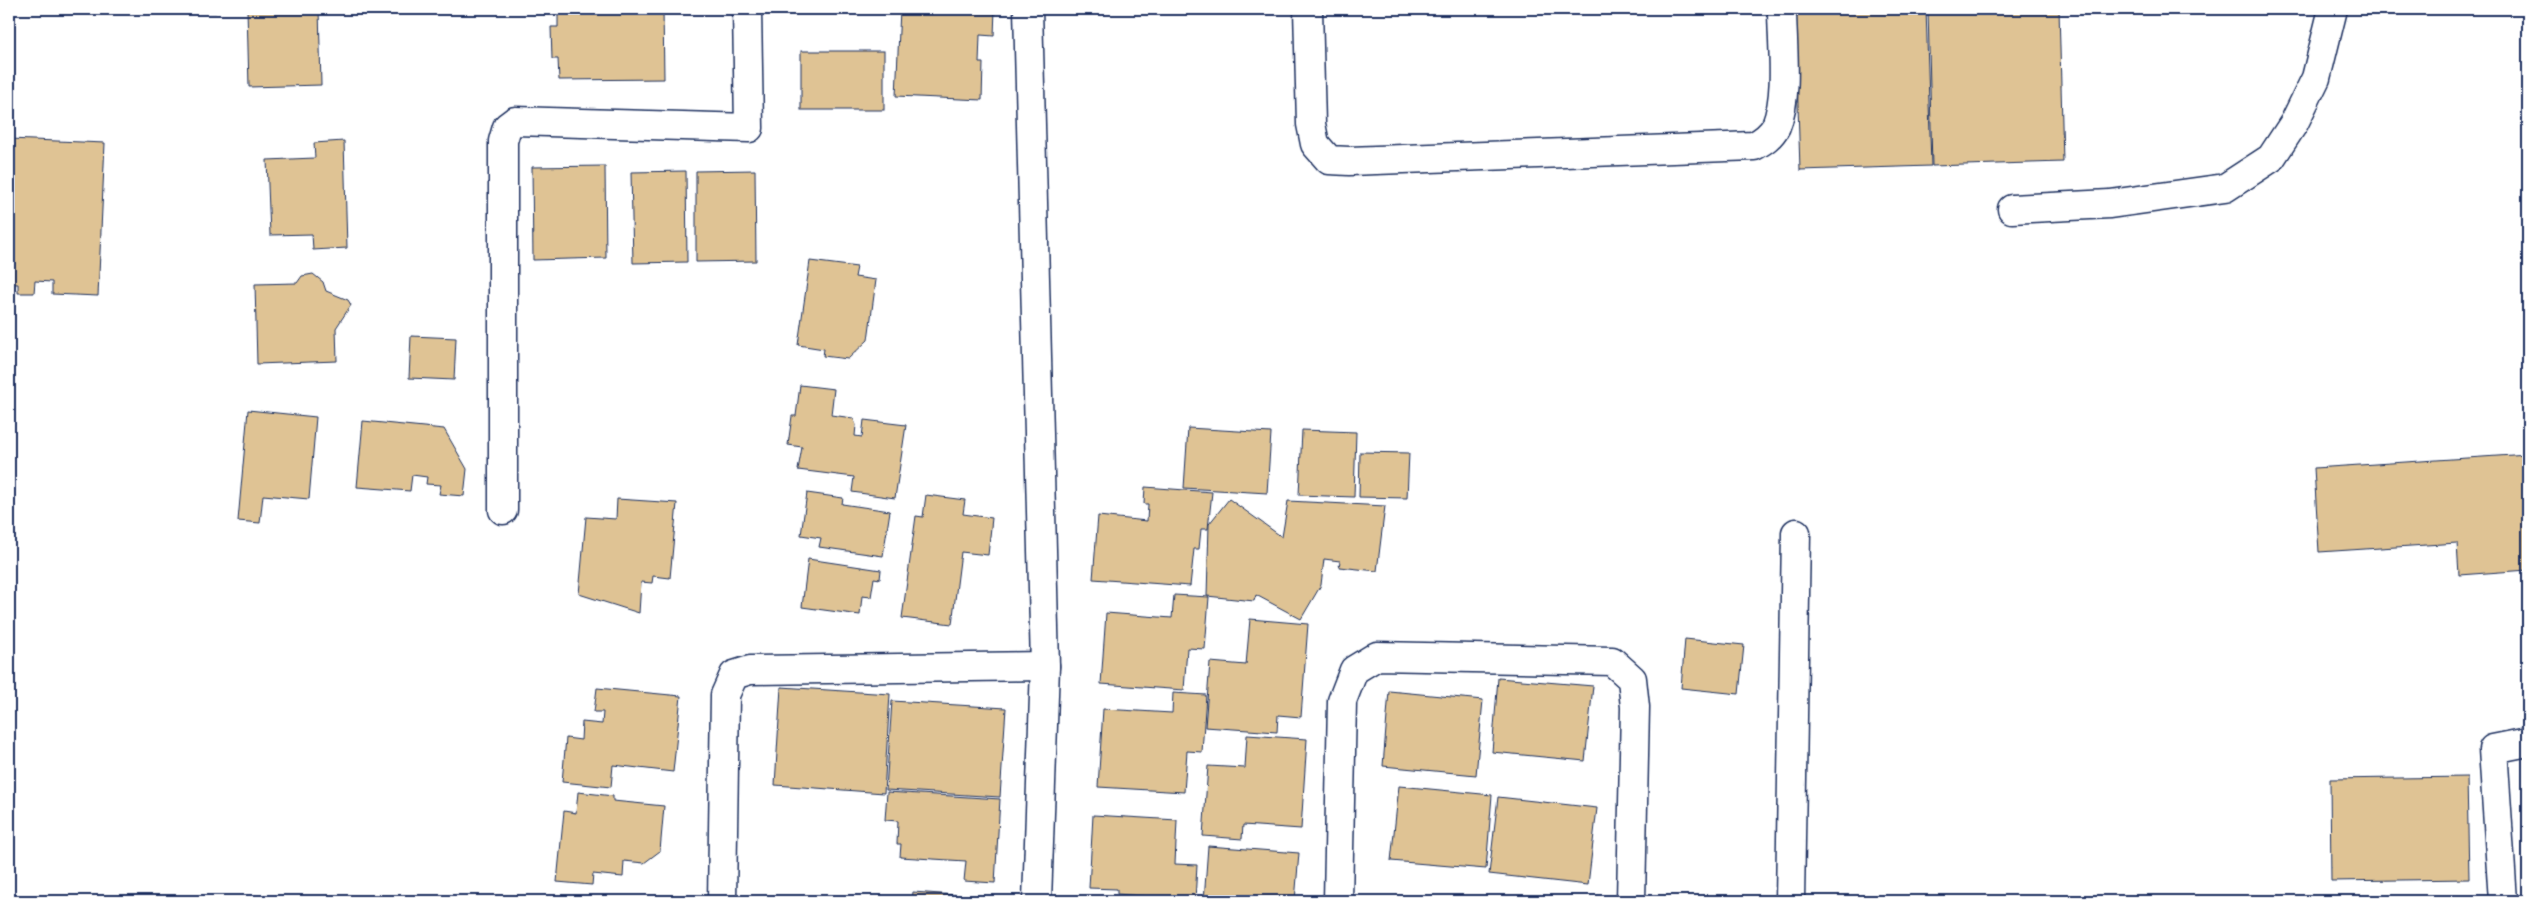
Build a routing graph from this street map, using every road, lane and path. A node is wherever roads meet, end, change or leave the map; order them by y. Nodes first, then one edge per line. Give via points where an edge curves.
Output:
1 (747, 9) edge
2 (1028, 9) edge
3 (1308, 9) edge
4 (1782, 9) edge
5 (2333, 9) edge
6 (2012, 209) dead end
7 (502, 510) dead end
8 (1796, 533) dead end
9 (1045, 666) junction
10 (2528, 742) edge
11 (722, 901) edge
12 (1037, 901) edge
13 (1338, 901) edge
14 (1631, 901) edge
15 (1790, 901) edge
16 (2503, 901) edge

1 - 7 street via 749,128 515,121 507,127 503,141
2 - 9 street
3 - 4 street via 1311,124 1315,144 1329,160 1342,161 1754,146 1766,140 1776,126 1782,102
5 - 6 street via 2316,78 2294,123 2271,158 2225,188 2110,204
8 - 15 street
9 - 11 street via 750,670 734,675 725,695
9 - 12 street
10 - 16 street via 2492,749
13 - 14 street via 1342,701 1354,670 1377,656 1612,661 1632,679 1635,707

